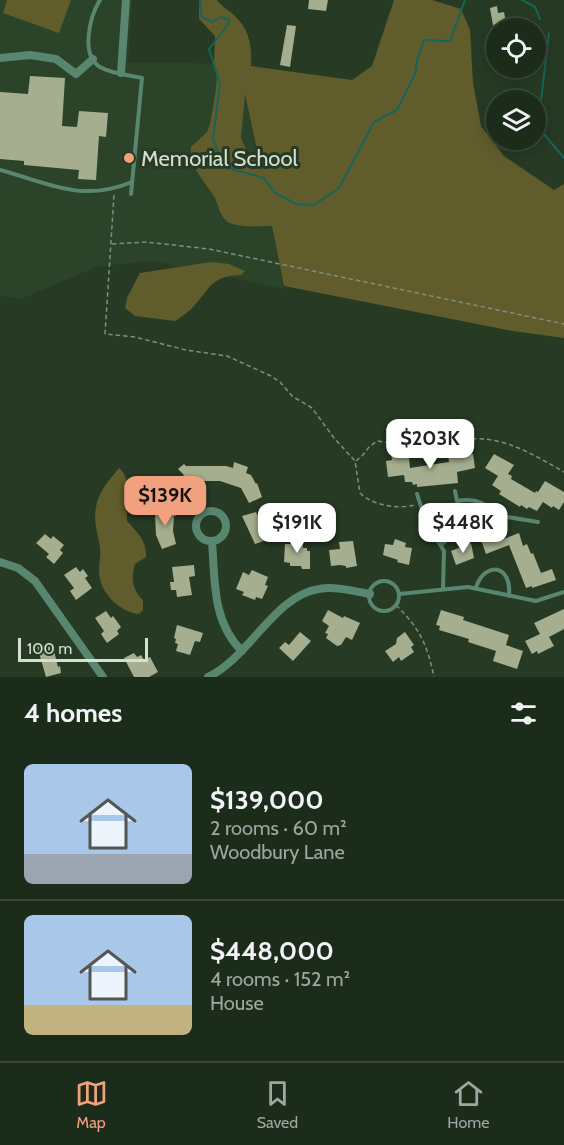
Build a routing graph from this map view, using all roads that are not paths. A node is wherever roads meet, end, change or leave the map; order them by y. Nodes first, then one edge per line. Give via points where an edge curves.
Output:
1 (100, 0) edge
2 (126, 0) edge
3 (0, 58) edge
4 (93, 59) junction
5 (121, 73) junction
6 (0, 170) edge
7 (132, 182) junction
8 (131, 194) dead end
9 (455, 491) dead end
10 (417, 494) dead end
11 (457, 501) junction
12 (495, 515) junction
13 (538, 522) dead end
14 (464, 525) junction
15 (212, 541) dead end
16 (441, 545) junction
17 (0, 562) edge
18 (476, 588) junction
19 (443, 589) junction
20 (564, 592) edge
21 (370, 594) junction
22 (399, 594) junction
23 (509, 596) junction
24 (242, 651) junction
25 (102, 677) edge
26 (208, 677) edge

1 - 4 lane via 90,24
2 - 5 street
3 - 4 street via 30,55 56,59 76,74
4 - 5 lane via 103,69
5 - 7 lane via 142,78
6 - 7 lane via 71,190 93,192
7 - 8 lane
9 - 11 lane
10 - 16 lane via 426,522
11 - 12 lane via 478,501
11 - 14 lane
12 - 13 lane
12 - 14 lane
14 - 16 lane
15 - 24 street via 218,611 228,635
16 - 19 lane via 445,558
17 - 25 street via 18,568 35,581
18 - 19 lane
18 - 23 lane
18 - 23 lane via 484,573 499,570 509,580
19 - 22 lane
20 - 23 lane via 536,602
21 - 22 lane via 375,585 386,582
21 - 22 lane via 377,609 388,611 396,605
21 - 24 street via 326,588 305,593 287,604
24 - 26 street via 228,666

